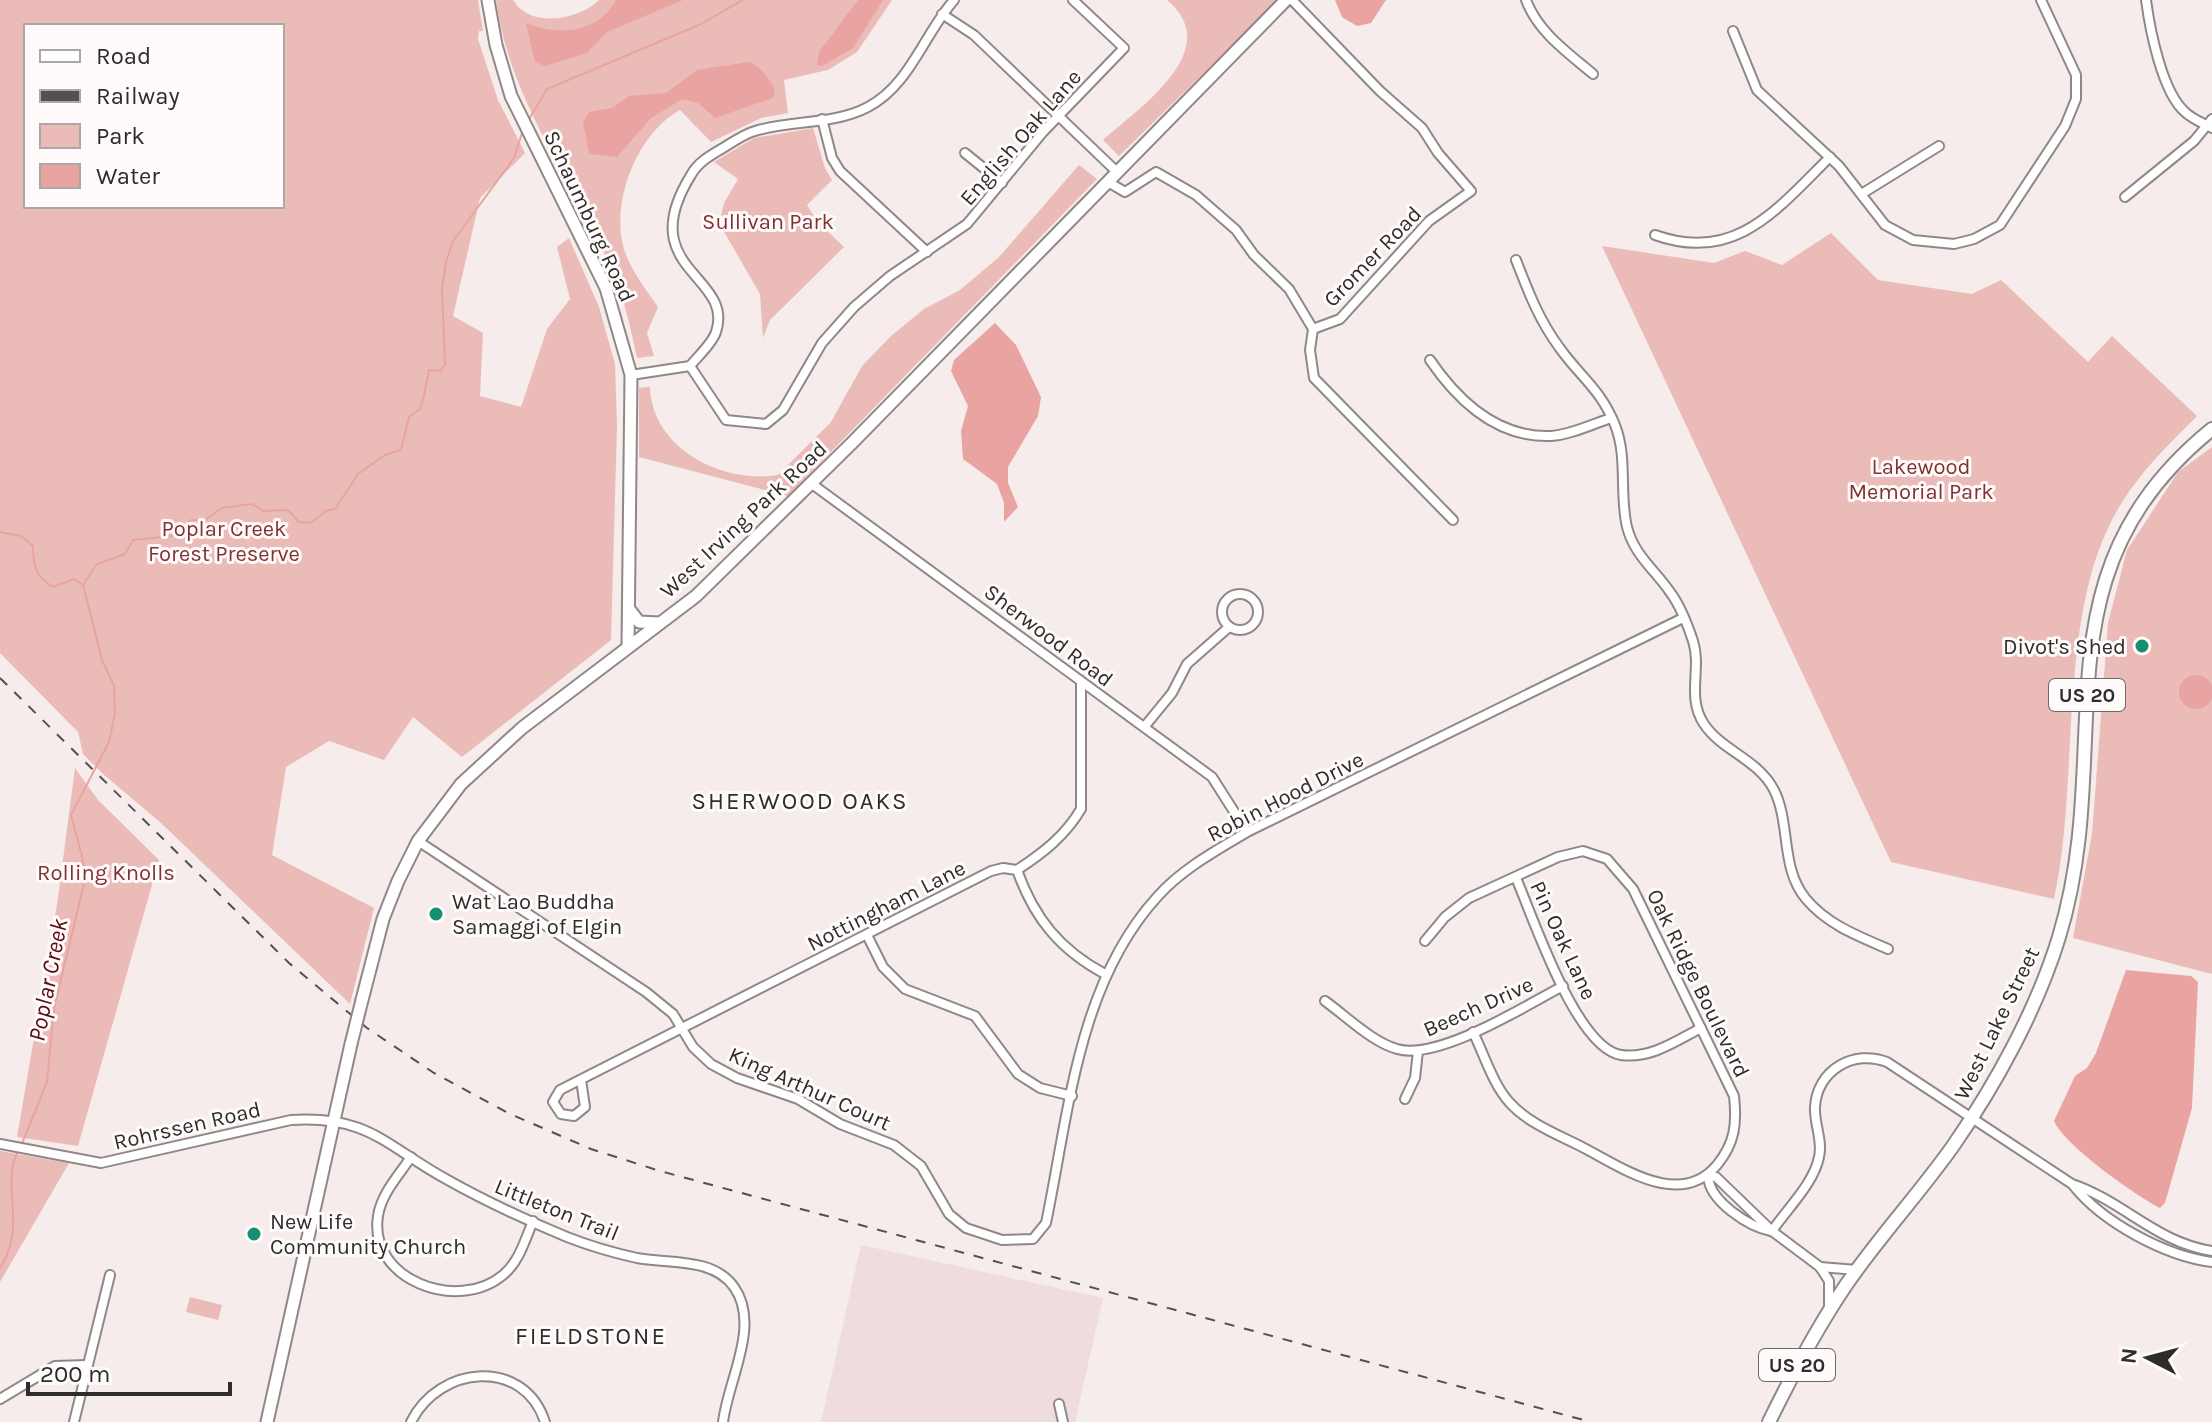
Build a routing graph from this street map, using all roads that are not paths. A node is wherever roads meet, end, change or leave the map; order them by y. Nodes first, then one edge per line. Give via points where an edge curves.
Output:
1 (488, 0) edge
2 (954, 0) edge
3 (1073, 0) edge
4 (1289, 0) edge
5 (1526, 0) edge
6 (2041, 0) edge
7 (2146, 0) edge
8 (942, 14) junction
9 (1733, 31) dead end
10 (1593, 74) dead end
11 (1058, 117) junction
12 (822, 119) junction
13 (2211, 124) edge
14 (1939, 146) dead end
15 (965, 153) dead end
16 (1830, 157) junction
17 (1117, 172) junction
18 (1108, 182) junction
19 (1002, 183) junction
20 (1863, 193) junction
21 (2125, 197) dead end
22 (1655, 235) dead end
23 (927, 252) junction
24 (1516, 260) dead end
25 (1313, 329) junction
26 (1430, 360) dead end
27 (690, 366) junction
28 (631, 375) junction
29 (1611, 418) junction
30 (2212, 429) edge
31 (812, 484) junction
32 (1453, 520) dead end
33 (629, 609) junction
34 (1683, 618) junction
35 (659, 623) junction
36 (1229, 627) junction
37 (628, 646) junction
38 (1081, 683) junction
39 (1145, 726) junction
40 (1247, 832) junction
41 (418, 841) junction
42 (1017, 870) junction
43 (1516, 878) junction
44 (867, 935) junction
45 (1425, 941) dead end
46 (1888, 949) dead end
47 (1105, 974) junction
48 (1563, 986) junction
49 (1325, 1001) dead end
50 (1701, 1028) junction
51 (684, 1029) junction
52 (1473, 1032) junction
53 (1418, 1051) junction
54 (581, 1080) junction
55 (1072, 1096) junction
56 (1405, 1099) dead end
57 (1971, 1118) junction
58 (335, 1120) junction
59 (3, 1144) edge
60 (411, 1157) junction
61 (1708, 1176) junction
62 (2072, 1184) junction
63 (533, 1221) junction
64 (1772, 1231) junction
65 (1033, 1239) joint
66 (2212, 1251) edge
67 (2212, 1262) edge
68 (1820, 1267) junction
69 (1857, 1270) junction
70 (110, 1275) dead end
71 (1829, 1310) junction
72 (87, 1365) junction
73 (0, 1399) edge
74 (1059, 1404) dead end
75 (74, 1422) edge
76 (267, 1422) edge
77 (411, 1422) edge
78 (545, 1422) edge
79 (723, 1422) edge
80 (1063, 1422) edge
81 (1769, 1422) edge

1 - 28 main road, Schaumburg Road via 511,96 606,288
2 - 8 street
3 - 11 street, English Oak Lane via 1124,48
4 - 17 main road, West Irving Park Road
4 - 25 street, Gromer Road via 1422,128 1471,191 1429,221 1340,319
5 - 10 street via 1551,38
6 - 20 street via 2076,75 2076,99 2065,126 2000,225 1954,244 1913,240 1885,225
7 - 13 street via 2174,99 2186,113
8 - 11 street via 974,35
8 - 12 street via 895,90 868,108
9 - 16 street via 1757,90
11 - 17 street
11 - 19 street, English Oak Lane
12 - 23 street via 828,149 840,171
12 - 27 street via 747,134 700,163 689,177 672,239 679,258 711,293 720,317 715,336
13 - 21 street
14 - 20 street
15 - 19 street
16 - 20 street
16 - 22 street via 1737,237 1703,243
17 - 18 main road, West Irving Park Road
18 - 25 street, Gromer Road via 1125,192 1156,172 1196,195 1289,289
18 - 31 main road, West Irving Park Road
19 - 23 street, English Oak Lane via 967,224
23 - 27 street, English Oak Lane via 854,307 822,343 783,410 766,424 726,420
24 - 29 street via 1541,321 1598,390
25 - 32 street via 1314,378
26 - 29 street via 1448,387 1497,425 1553,436
27 - 28 street
28 - 33 main road, Schaumburg Road
29 - 34 street via 1623,461 1628,530 1646,567 1671,592
30 - 57 highway, West Lake Street / US 20 via 2158,478 2114,551 2093,629 2084,805 2070,894 2036,994
31 - 35 main road, West Irving Park Road via 696,596
31 - 38 street, Sherwood Road
33 - 35 main road via 644,624
33 - 37 main road, Schaumburg Road
34 - 40 street, Robin Hood Drive
34 - 46 street via 1694,644 1697,712 1716,737 1762,772 1774,790 1803,896 1828,920
35 - 37 main road, West Irving Park Road
36 - 36 street via 1243,630 1254,623 1257,605 1248,596 1236,594 1223,605 1222,617
36 - 39 street via 1187,664
37 - 41 main road, West Irving Park Road via 522,728 461,784
38 - 39 street, Sherwood Road
38 - 42 street, Nottingham Lane via 1081,809 1057,840
39 - 40 street, Sherwood Road via 1212,777
40 - 47 street, Robin Hood Drive via 1159,895
41 - 51 street, King Arthur Court via 646,992
41 - 58 main road, West Irving Park Road, bridge via 383,919
42 - 44 street, Nottingham Lane via 991,871
42 - 47 street via 1030,905 1050,931 1074,957
43 - 45 street, Oak Ridge Boulevard via 1469,898
43 - 48 street, Pin Oak Lane
43 - 50 street, Oak Ridge Boulevard via 1583,851 1607,859 1633,889
44 - 51 street, Nottingham Lane
44 - 55 street via 883,967 905,989 975,1016 1018,1074 1040,1088
47 - 55 street, Robin Hood Drive
48 - 50 street, Pin Oak Lane via 1589,1031 1616,1054 1650,1054
48 - 52 street, Beech Drive
49 - 53 street, Beech Drive via 1397,1049
50 - 61 street, Oak Ridge Boulevard via 1734,1096 1736,1122 1732,1143
51 - 54 street, Nottingham Lane
51 - 65 street, King Arthur Court via 693,1047 724,1071 769,1086 840,1124 894,1145 921,1166 949,1214 966,1228 1002,1240
52 - 53 street, Beech Drive
52 - 61 street via 1503,1093 1526,1117 1655,1183 1686,1185
53 - 56 street via 1415,1078
54 - 54 street, Nottingham Lane via 585,1107 574,1116 561,1114 553,1102 555,1094
55 - 65 street, Robin Hood Drive via 1046,1223
57 - 62 street
57 - 64 street via 1887,1062 1867,1057 1847,1061 1830,1073 1818,1092 1816,1166
57 - 69 highway, West Lake Street / US 20
58 - 59 street, Rohrssen Road via 291,1120 101,1163
58 - 60 street, Littleton Trail via 380,1136
58 - 76 main road, West Irving Park Road
60 - 63 street, Littleton Trail
60 - 63 street via 384,1196 377,1219 387,1259 411,1280 457,1292 494,1282 515,1262
61 - 64 street via 1716,1177
62 - 66 street via 2166,1238
62 - 67 street via 2084,1199 2148,1241
63 - 79 street, Littleton Trail via 608,1251 710,1269 734,1287 746,1329
64 - 68 street
68 - 69 street
68 - 71 street via 1829,1281
69 - 71 highway, West Lake Street / US 20
70 - 72 street
71 - 81 highway, West Lake Street / US 20
72 - 73 street via 55,1366
72 - 75 street
74 - 80 street
77 - 78 street via 432,1392 474,1376 517,1388

